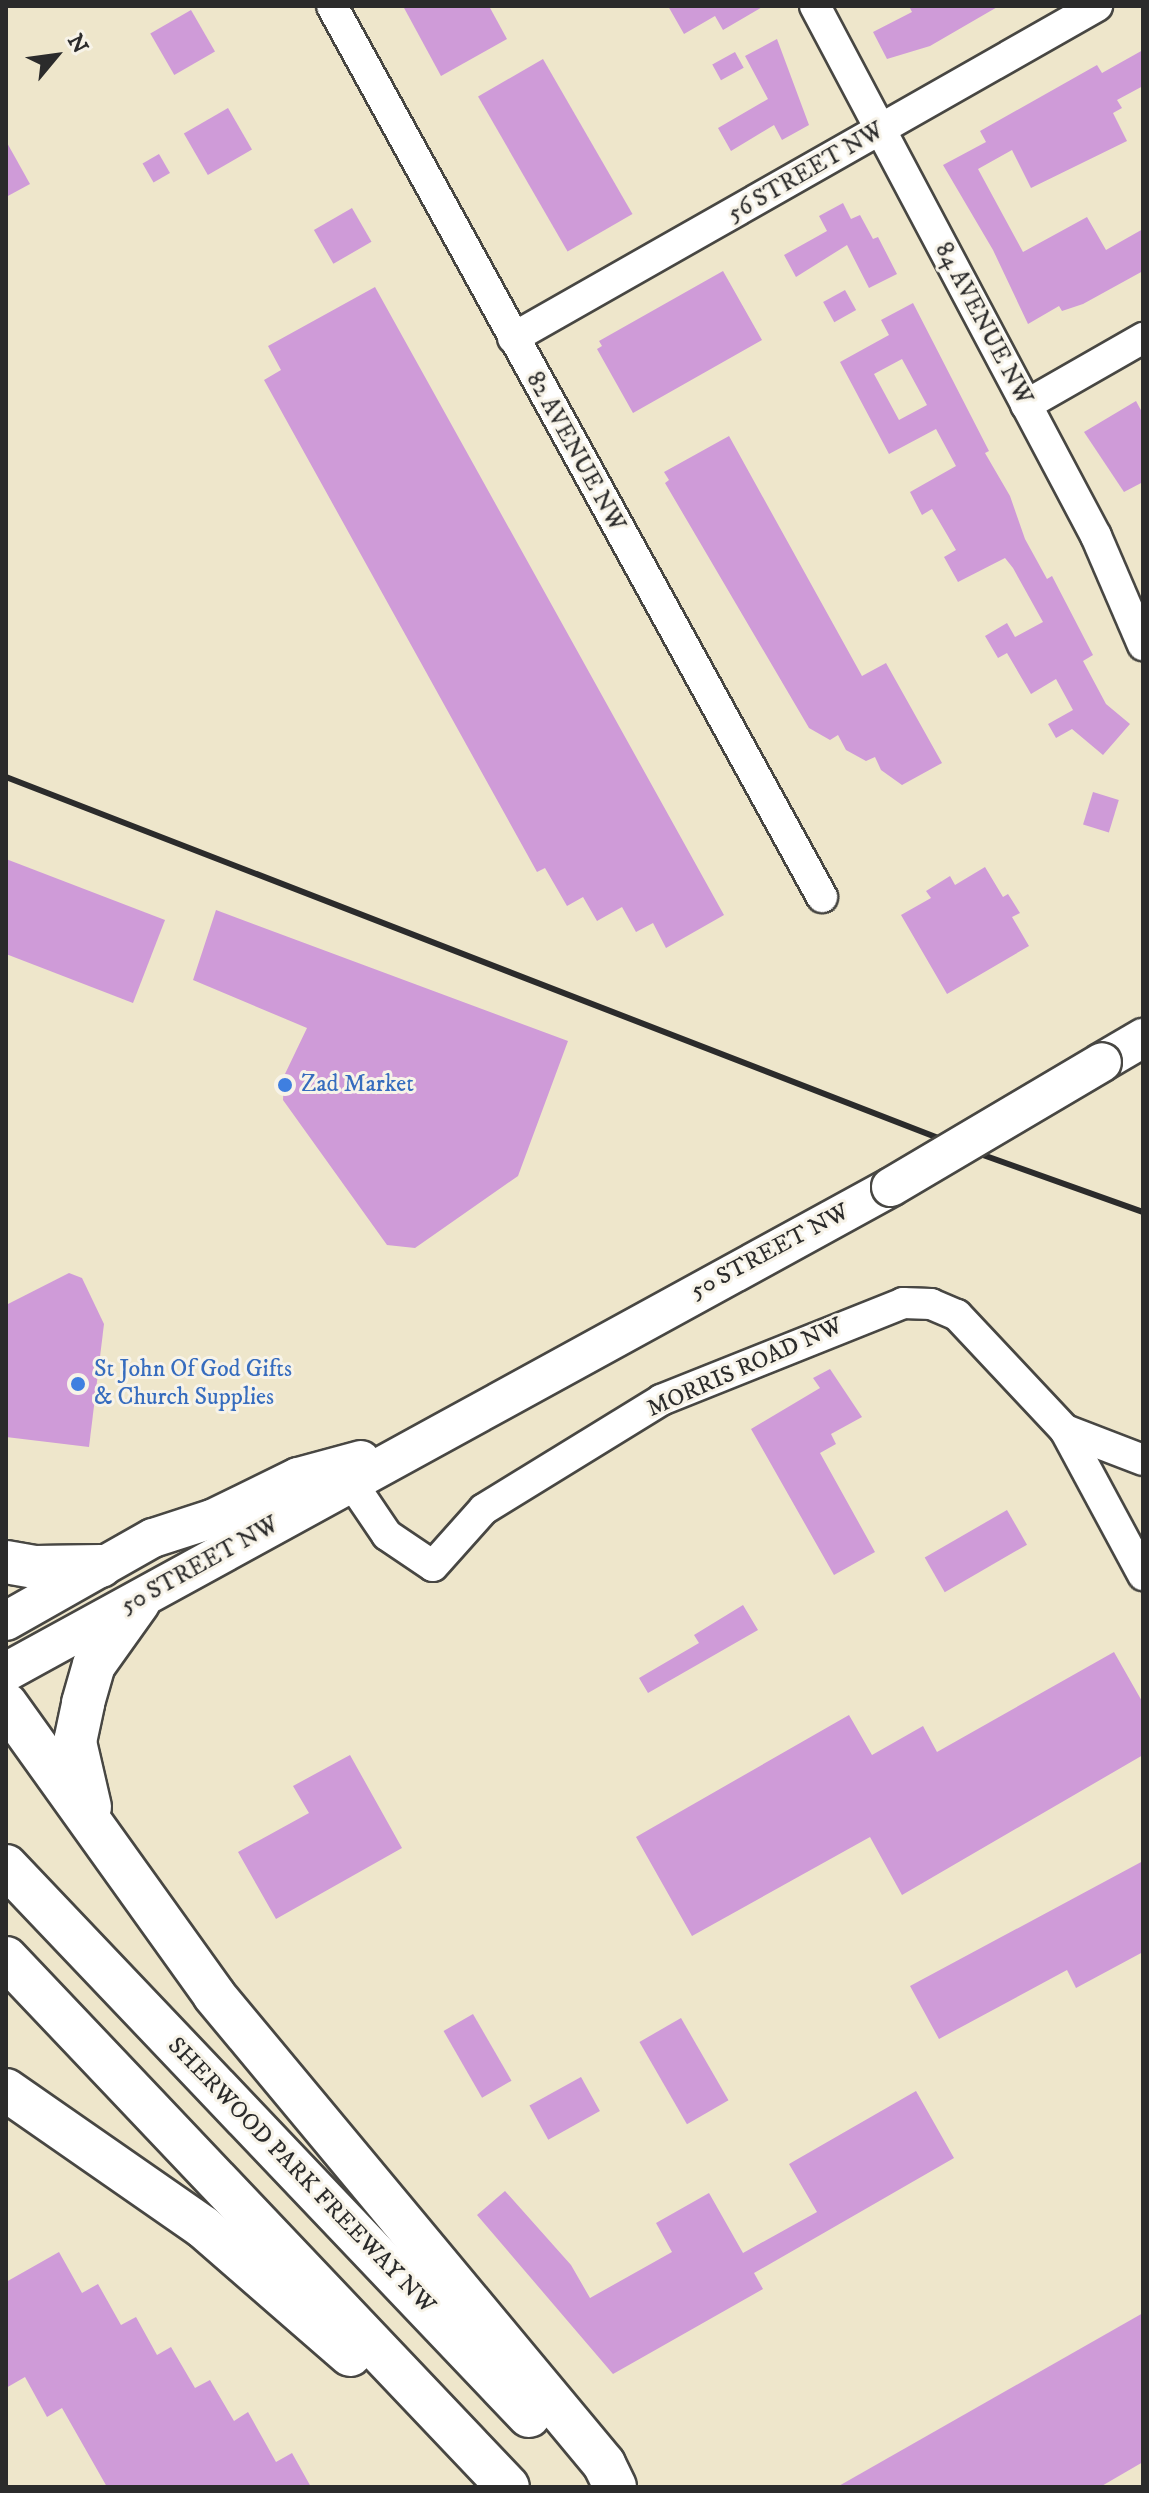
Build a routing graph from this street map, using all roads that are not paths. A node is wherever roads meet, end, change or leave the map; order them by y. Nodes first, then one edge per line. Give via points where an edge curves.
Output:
1 (332, 6) edge
2 (815, 6) edge
3 (1097, 6) edge
4 (881, 130) junction
5 (513, 338) junction
6 (1143, 338) edge
7 (1026, 405) junction
8 (1143, 645) edge
9 (822, 897) dead end
10 (1143, 1038) edge
11 (1065, 1430) junction
12 (1143, 1460) edge
13 (344, 1472) junction
14 (6, 1562) edge
15 (101, 1566) junction
16 (1143, 1575) edge
17 (139, 1602) junction
18 (6, 1621) edge
19 (6, 1672) edge
20 (6, 1704) edge
21 (103, 1842) junction
22 (6, 1866) edge
23 (6, 1958) edge
24 (6, 2090) edge
25 (458, 2434) junction
26 (508, 2487) edge
27 (596, 2487) edge
28 (615, 2487) edge

1 - 5 street, 82 AVENUE NW
2 - 4 street, 84 AVENUE NW
3 - 4 street, 56 STREET NW
4 - 5 street, 56 STREET NW
4 - 7 street, 84 AVENUE NW
5 - 9 street, 82 AVENUE NW
6 - 7 street
7 - 8 street, 84 AVENUE NW via 1096,536
10 - 13 main road, 50 STREET NW, bridge via 891,1187 392,1456
11 - 12 street, MORRIS ROAD NW
11 - 13 street, MORRIS ROAD NW via 957,1315 931,1304 903,1303 661,1400 484,1509 433,1566 387,1535
11 - 16 street
13 - 15 main road, 50 STREET NW via 153,1538
13 - 17 main road, 50 STREET NW
14 - 15 highway via 46,1568
15 - 18 main road, 50 STREET NW
17 - 19 main road, 50 STREET NW
17 - 21 highway via 94,1665 75,1742 82,1785
20 - 21 highway
21 - 28 highway via 214,1995 604,2464
22 - 27 highway, SHERWOOD PARK FREEWAY NW
23 - 25 highway
24 - 25 highway via 203,2227 353,2358
25 - 26 highway

